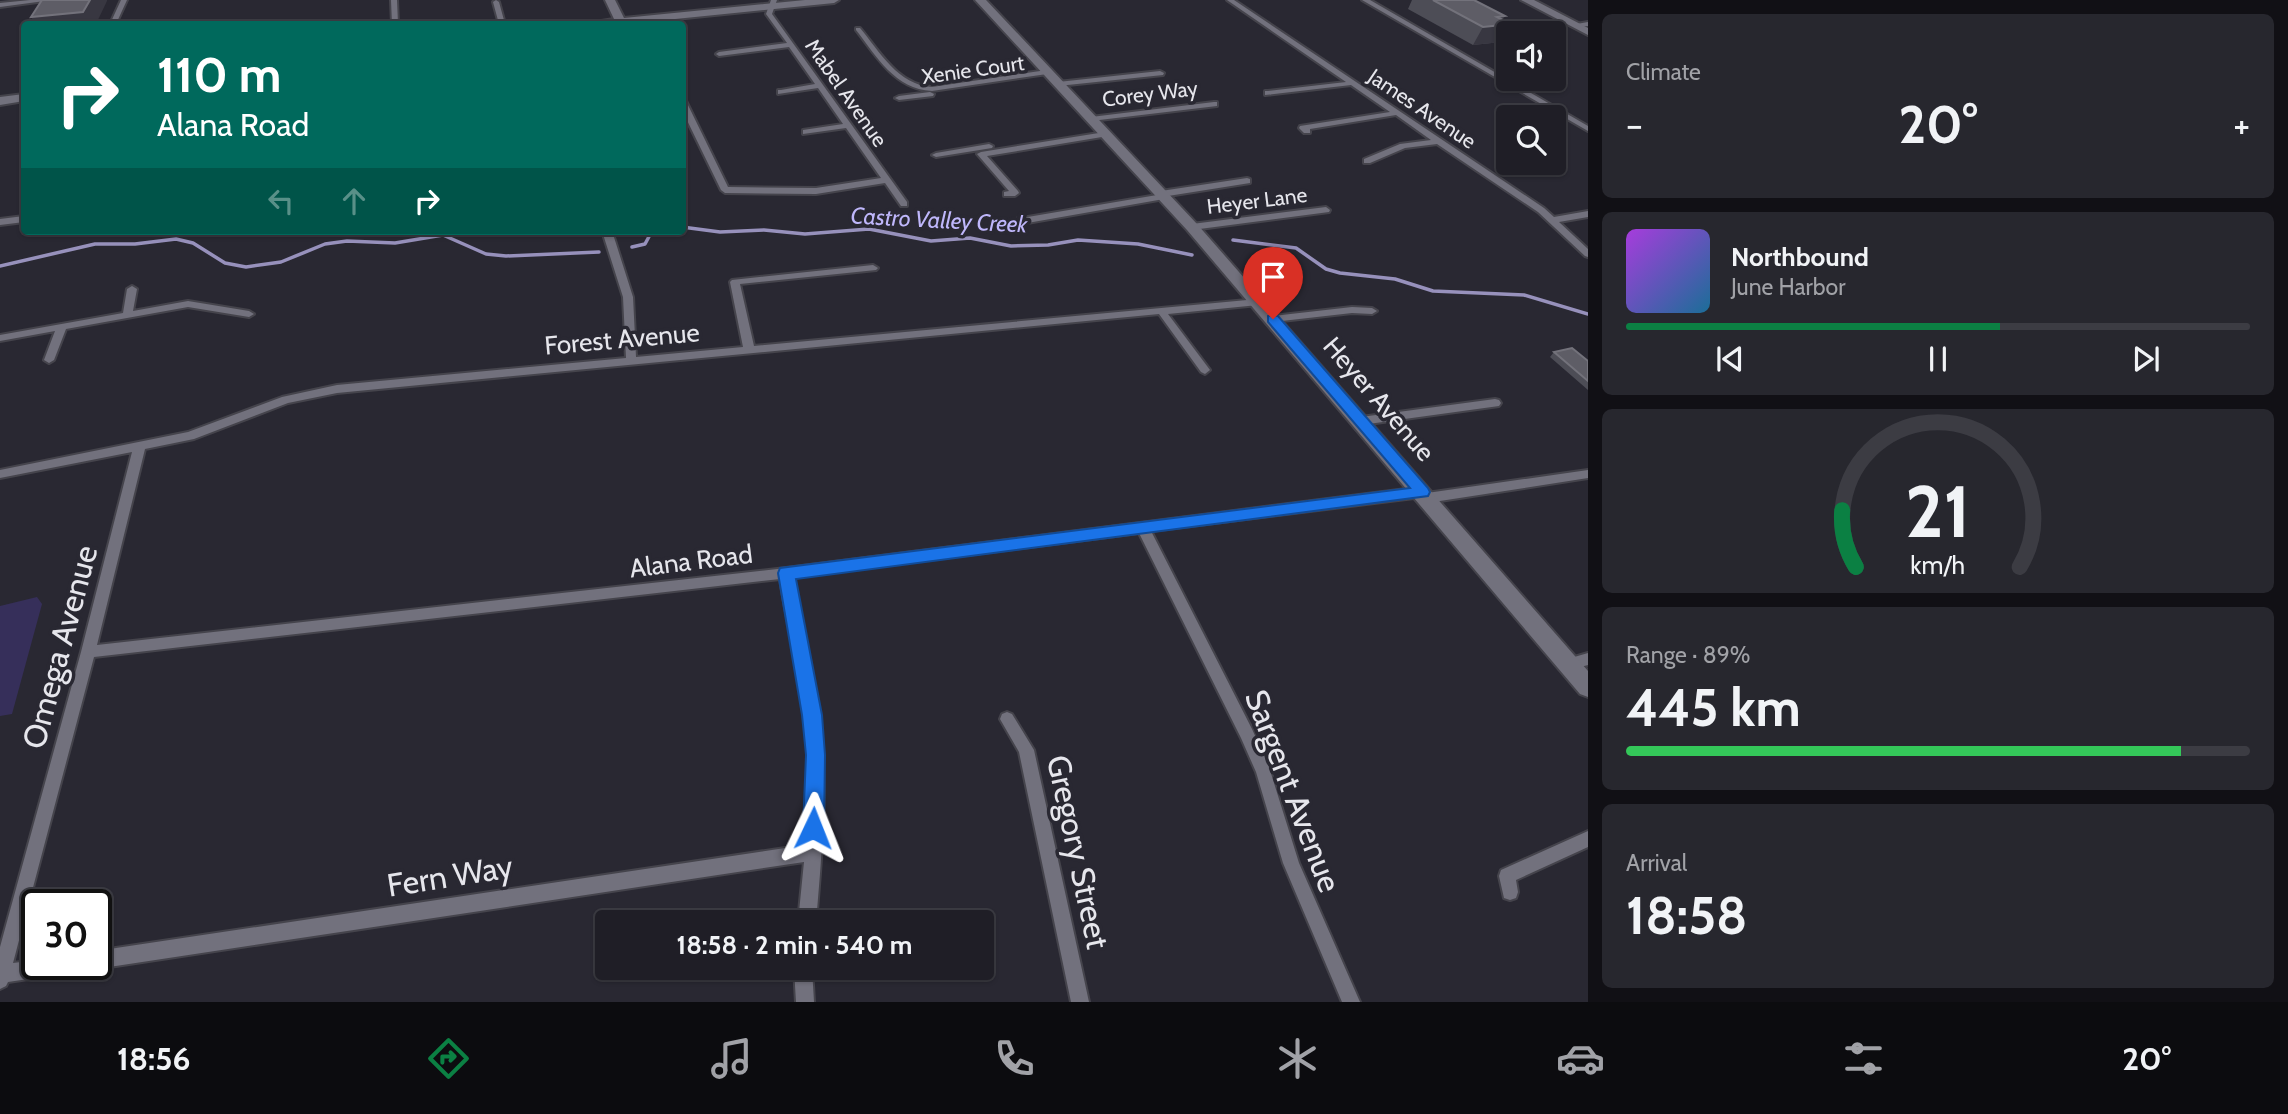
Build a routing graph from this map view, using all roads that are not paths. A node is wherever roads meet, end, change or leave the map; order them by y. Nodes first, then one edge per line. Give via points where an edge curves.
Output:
1 (47, 0) edge
2 (58, 0) edge
3 (124, 0) edge
4 (394, 0) edge
5 (610, 0) edge
6 (834, 0) edge
7 (980, 0) edge
8 (1230, 0) edge
9 (1365, 0) edge
10 (1526, 0) edge
11 (496, 2) edge
12 (773, 4) edge
13 (0, 5) edge
14 (114, 21) edge
15 (395, 21) edge
16 (501, 21) edge
17 (620, 21) edge
18 (659, 21) edge
19 (1588, 24) edge
20 (1574, 25) junction
21 (858, 29) dead end
22 (1588, 32) edge
23 (791, 45) junction
24 (719, 54) dead end
25 (1160, 72) dead end
26 (1052, 78) junction
27 (1352, 83) junction
28 (820, 86) junction
29 (781, 92) dead end
30 (21, 93) edge
31 (1268, 93) dead end
32 (0, 96) edge
33 (899, 98) dead end
34 (21, 99) edge
35 (0, 102) edge
36 (1214, 104) dead end
37 (686, 109) edge
38 (1397, 113) junction
39 (848, 125) junction
40 (1098, 127) junction
41 (1588, 130) edge
42 (1307, 131) dead end
43 (806, 132) dead end
44 (1438, 141) junction
45 (936, 155) dead end
46 (1367, 162) dead end
47 (886, 180) junction
48 (1247, 181) dead end
49 (1007, 194) dead end
50 (1162, 195) junction
51 (904, 204) dead end
52 (1326, 210) dead end
53 (1588, 214) edge
54 (21, 219) edge
55 (1554, 220) junction
56 (0, 222) edge
57 (1010, 223) dead end
58 (1192, 227) junction
59 (608, 235) edge
60 (1588, 254) edge
61 (873, 268) dead end
62 (132, 289) dead end
63 (1258, 302) junction
64 (1372, 311) dead end
65 (1162, 312) junction
66 (128, 313) junction
67 (249, 314) dead end
68 (1273, 319) junction
69 (61, 329) junction
70 (0, 338) edge
71 (749, 349) junction
72 (49, 360) dead end
73 (631, 360) junction
74 (1205, 370) dead end
75 (1495, 402) dead end
76 (1361, 421) junction
77 (139, 449) junction
78 (0, 474) edge
79 (1588, 474) edge
80 (1425, 495) junction
81 (1142, 527) junction
82 (786, 573) junction
83 (88, 652) junction
84 (1578, 662) edge
85 (1588, 687) edge
86 (1007, 719) dead end
87 (1588, 839) edge
88 (813, 852) junction
89 (1510, 892) dead end
90 (808, 910) edge
91 (112, 958) edge
92 (21, 973) edge
93 (1, 977) edge
94 (804, 980) edge
95 (805, 1002) edge
96 (1080, 1002) edge
97 (1351, 1002) edge

1 - 2 street
1 - 13 street
3 - 14 street
4 - 15 street
5 - 17 street
6 - 12 street
7 - 26 street, Heyer Avenue
8 - 27 street, James Avenue
9 - 41 street
10 - 20 street
11 - 16 street
12 - 18 street
12 - 23 street, Mabel Avenue via 769,13
19 - 20 street
20 - 22 street
21 - 26 street via 904,83 916,88
23 - 24 street
23 - 28 street, Mabel Avenue
25 - 26 street
26 - 33 street, Xenie Court via 912,100
26 - 40 street, Heyer Avenue
27 - 31 street
27 - 38 street, James Avenue
28 - 29 street
28 - 39 street, Mabel Avenue
30 - 32 street
34 - 35 street
36 - 40 street, Corey Way
37 - 47 street via 725,190 816,191
38 - 42 street via 1303,128
38 - 44 street, James Avenue
39 - 43 street
39 - 47 street, Mabel Avenue
40 - 45 street
40 - 49 street via 981,154 1015,193
40 - 50 street, Heyer Avenue
44 - 46 street via 1398,147
44 - 55 street, James Avenue
47 - 51 street, Mabel Avenue
48 - 50 street
50 - 57 street
50 - 58 street, Heyer Avenue
52 - 58 street, Heyer Lane
53 - 55 street
54 - 56 street
55 - 60 street, James Avenue
58 - 63 street, Heyer Avenue
59 - 73 street via 628,297
61 - 71 street via 735,282
62 - 66 street
63 - 65 street, Forest Avenue
63 - 68 street, Heyer Avenue
64 - 68 street
65 - 71 street, Forest Avenue
65 - 74 street
66 - 67 street via 188,304
66 - 69 street
68 - 76 street, Heyer Avenue
69 - 70 street
69 - 72 street
71 - 73 street, Forest Avenue
73 - 77 street, Forest Avenue via 337,389 286,400 190,436
75 - 76 street
76 - 80 street, Heyer Avenue
77 - 78 street, Forest Avenue
77 - 83 street, Omega Avenue
79 - 80 street, Alana Road
80 - 81 street, Alana Road
80 - 84 street, Heyer Avenue
81 - 82 street, Alana Road
81 - 97 street, Sargent Avenue via 1264,772 1291,863
82 - 83 street, Alana Road
82 - 88 street via 816,755
83 - 93 street, Omega Avenue
84 - 85 street, Heyer Avenue
86 - 96 street, Gregory Street via 1026,750
87 - 89 street via 1507,876
88 - 90 street
88 - 91 street, Fern Way
92 - 93 street
94 - 95 street

